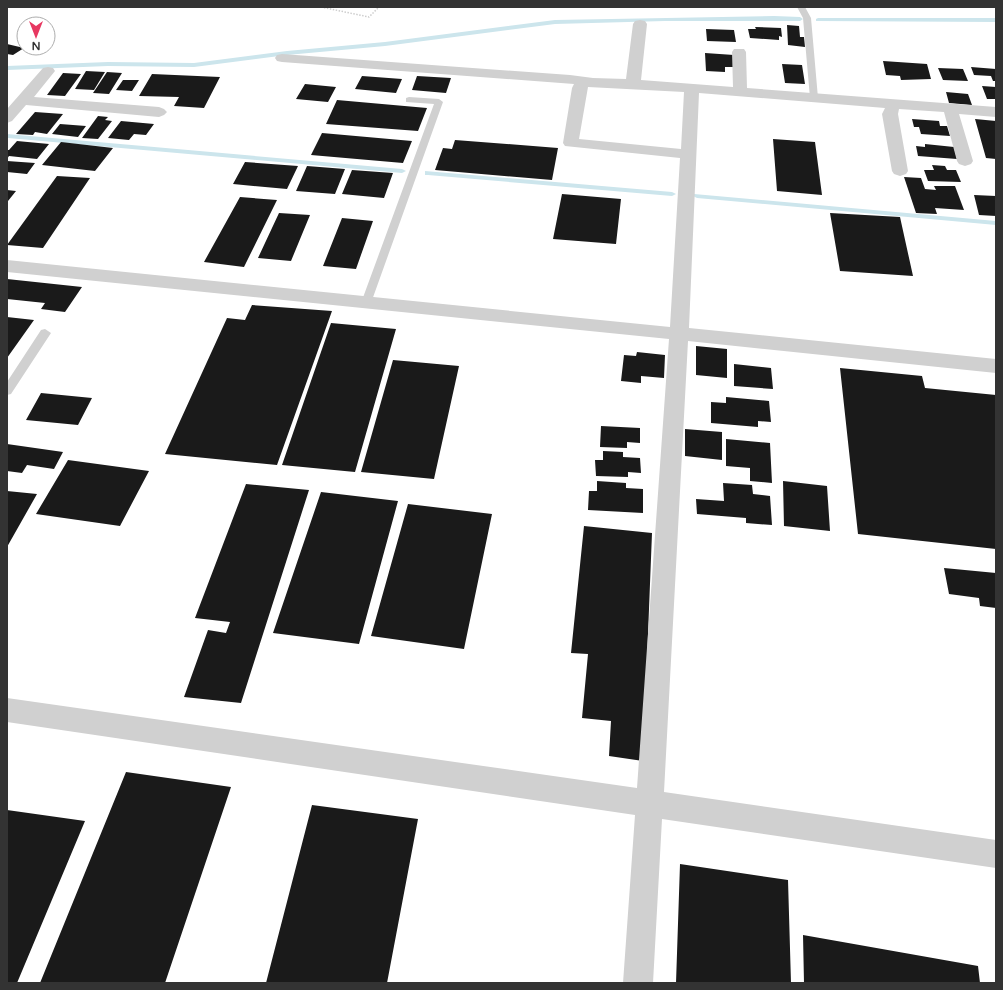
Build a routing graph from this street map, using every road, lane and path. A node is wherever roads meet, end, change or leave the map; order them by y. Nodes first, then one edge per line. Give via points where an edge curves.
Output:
1 (321, 7) edge
2 (379, 7) edge
3 (802, 7) edge
4 (640, 24) dead end
5 (739, 52) dead end
6 (282, 58) dead end
7 (48, 71) dead end
8 (583, 83) junction
9 (633, 84) junction
10 (692, 88) junction
11 (740, 92) junction
12 (814, 98) junction
13 (22, 100) junction
14 (409, 100) dead end
15 (894, 104) junction
16 (950, 108) junction
17 (160, 112) dead end
18 (996, 112) edge
19 (7, 118) edge
20 (688, 154) junction
21 (965, 161) dead end
22 (900, 171) dead end
23 (7, 266) edge
24 (366, 304) junction
25 (45, 333) dead end
26 (679, 334) junction
27 (996, 366) edge
28 (7, 391) edge
29 (7, 710) edge
30 (649, 804) junction
31 (996, 854) edge
32 (638, 983) edge

1 - 2 path via 369,17
3 - 12 lane via 807,18
4 - 9 street
5 - 11 street
6 - 8 street via 570,79
7 - 13 street
8 - 9 street
8 - 20 street via 579,88 571,143
9 - 10 street
10 - 11 street
10 - 20 street
11 - 12 street
12 - 15 street
13 - 17 street
13 - 19 street
14 - 24 lane via 439,102
15 - 16 street
15 - 22 street via 890,114
16 - 18 street
16 - 21 street
20 - 26 street
23 - 24 street
24 - 26 street
25 - 28 lane
26 - 27 street
26 - 30 street
29 - 30 street
30 - 31 street
30 - 32 street

